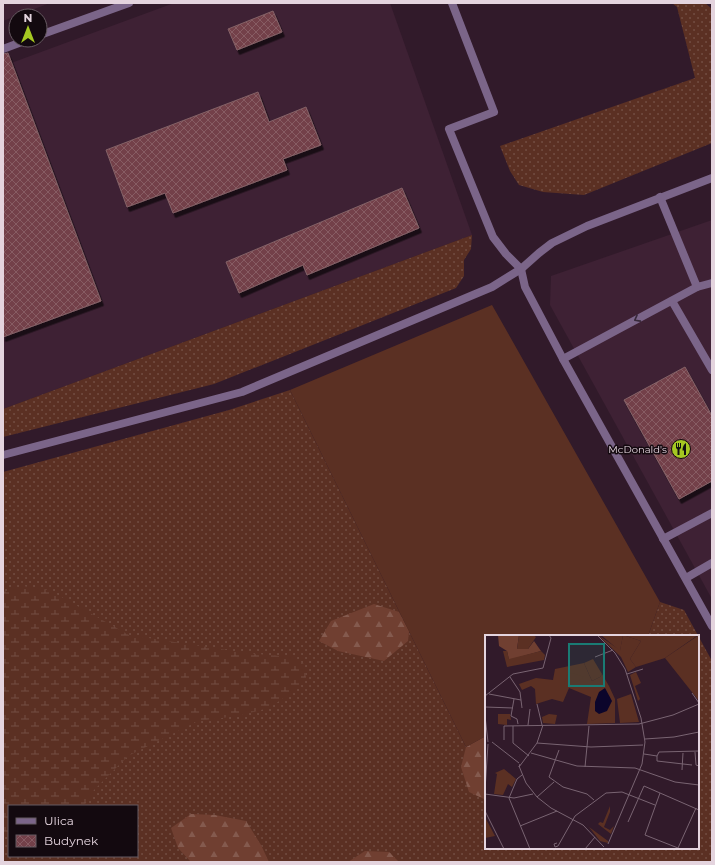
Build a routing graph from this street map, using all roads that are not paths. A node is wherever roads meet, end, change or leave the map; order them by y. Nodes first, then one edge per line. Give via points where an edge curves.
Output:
1 (128, 3) edge
2 (452, 3) edge
3 (48, 32) edge
4 (712, 178) edge
5 (660, 198) junction
6 (521, 270) junction
7 (712, 284) edge
8 (697, 288) junction
9 (672, 301) junction
10 (563, 359) junction
11 (712, 370) edge
12 (3, 455) edge
13 (712, 513) edge
14 (664, 539) junction
15 (712, 564) edge
16 (686, 578) junction
17 (712, 626) edge

1 - 3 street
2 - 6 street via 494,112 449,129 493,237
4 - 5 street
5 - 6 street via 587,226 552,243
5 - 8 street
6 - 10 street via 526,286
6 - 12 street via 492,287 242,392
7 - 8 street
8 - 9 street
9 -> 10 street
9 - 11 street
10 - 14 street
13 - 14 street
14 - 16 street
15 - 16 street
16 - 17 street

